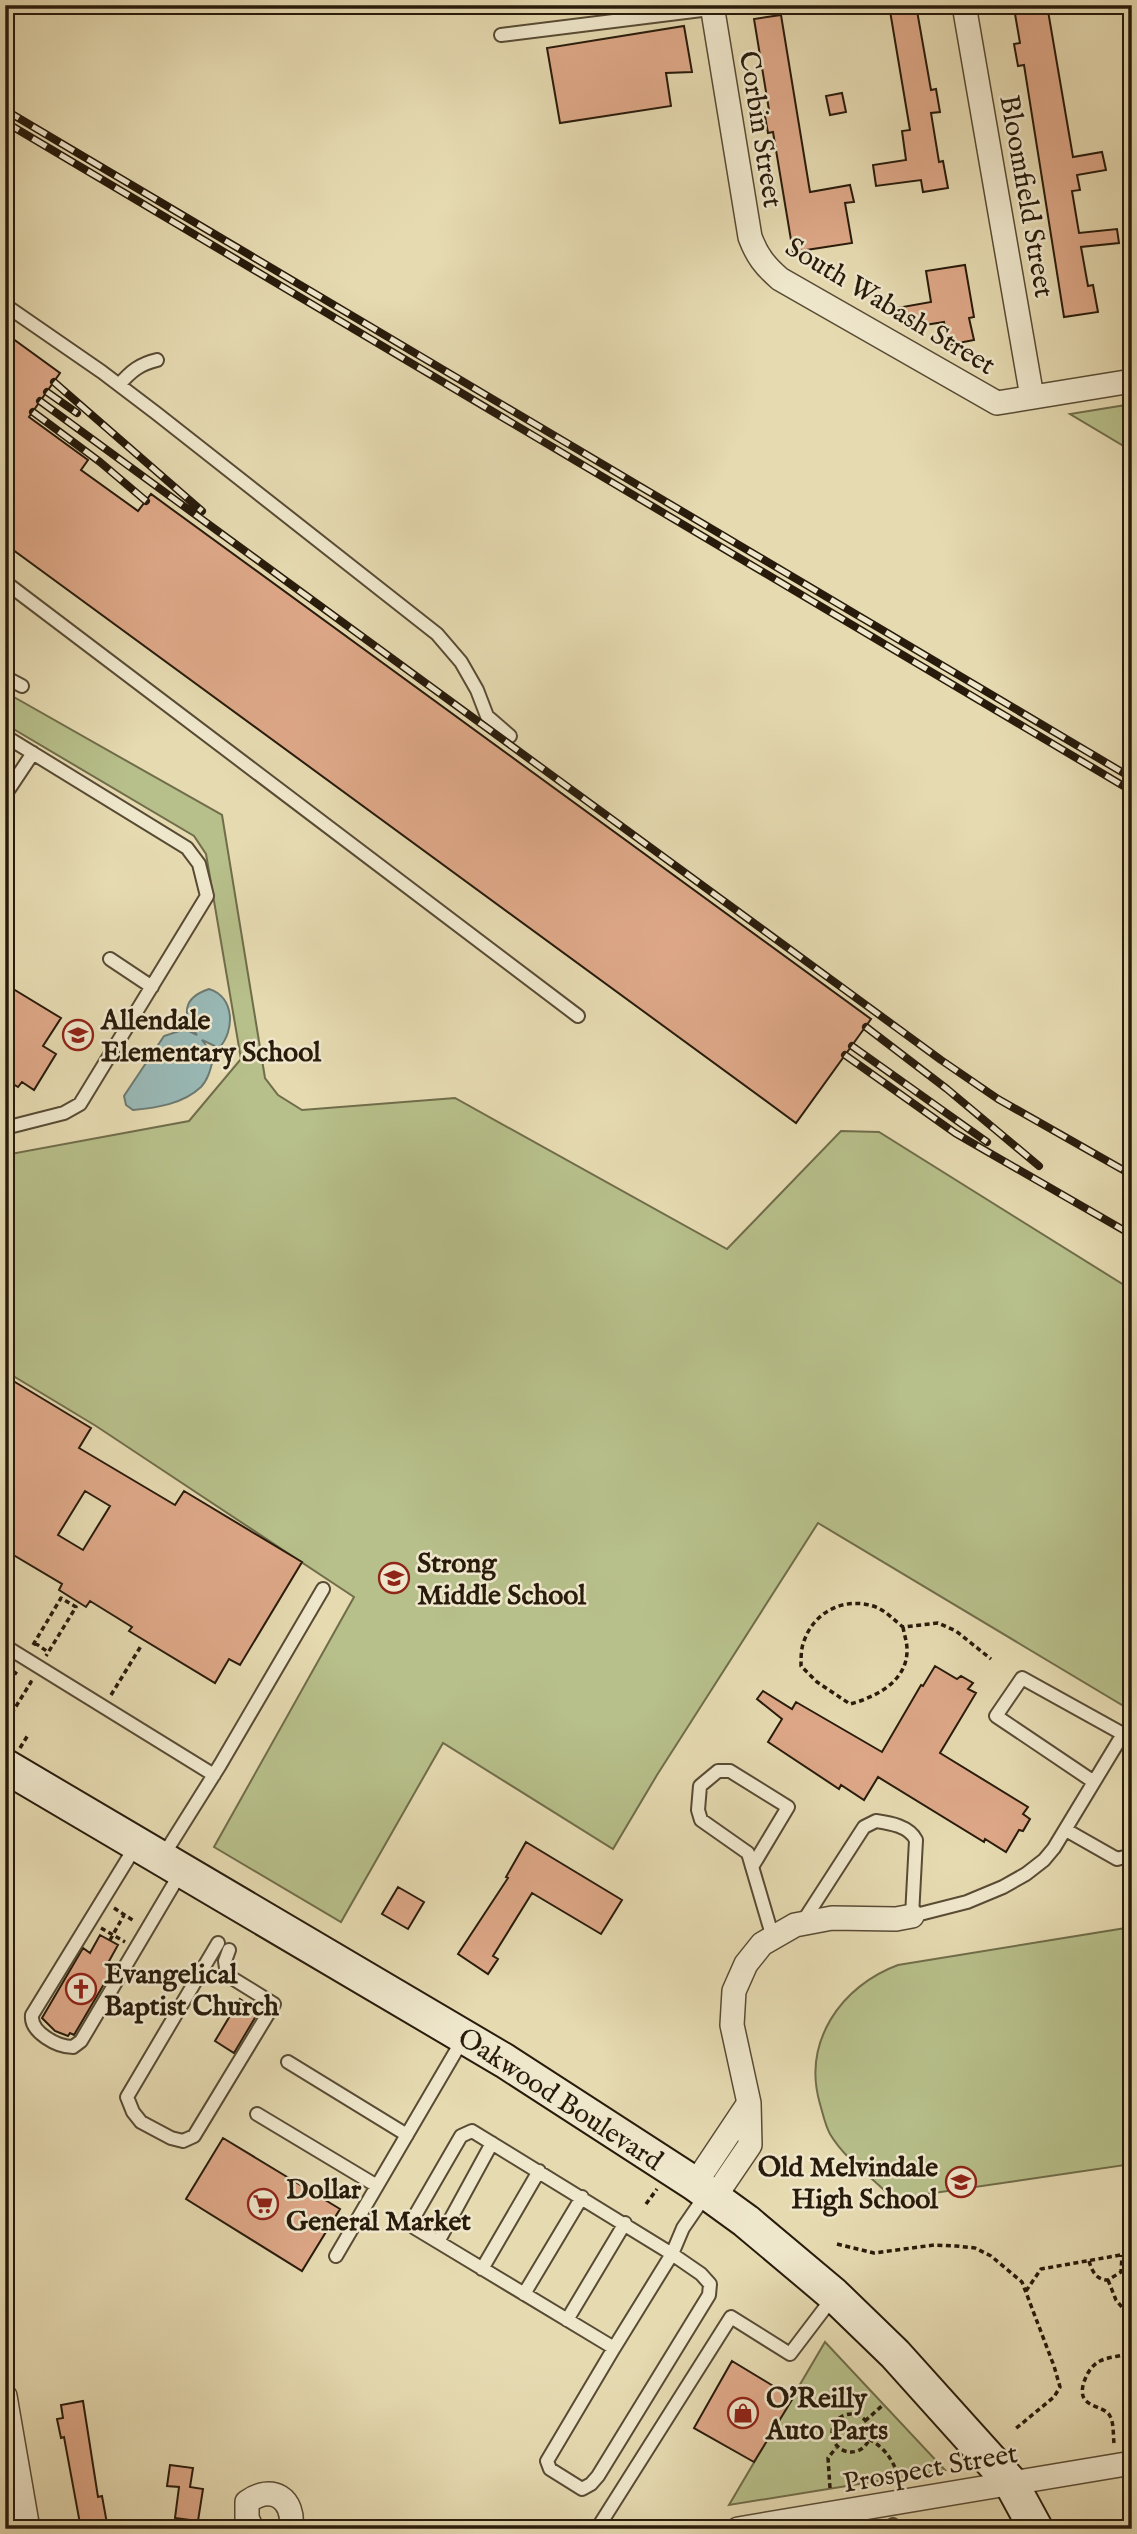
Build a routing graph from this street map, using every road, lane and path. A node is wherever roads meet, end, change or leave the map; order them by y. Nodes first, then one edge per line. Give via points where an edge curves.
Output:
1 (742, 5) edge
2 (964, 5) edge
3 (712, 7) edge
4 (500, 35) dead end
5 (760, 260) joint
6 (5, 305) edge
7 (157, 360) dead end
8 (1132, 381) edge
9 (119, 385) junction
10 (1032, 397) junction
11 (5, 582) edge
12 (5, 677) edge
13 (22, 686) dead end
14 (5, 736) edge
15 (510, 736) dead end
16 (33, 753) junction
17 (9, 789) dead end
18 (110, 959) dead end
19 (152, 987) junction
20 (578, 1016) dead end
21 (5, 1128) edge
22 (323, 1589) dead end
23 (903, 1627) junction
24 (35, 1643) junction
25 (5, 1646) edge
26 (141, 1646) dead end
27 (31, 1649) dead end
28 (48, 1652) junction
29 (45, 1658) dead end
30 (991, 1659) dead end
31 (5, 1687) edge
32 (110, 1697) dead end
33 (5, 1712) edge
34 (10, 1715) junction
35 (6, 1721) edge
36 (28, 1735) dead end
37 (1128, 1737) edge
38 (12, 1758) edge
39 (214, 1775) junction
40 (1094, 1782) junction
41 (1066, 1830) junction
42 (1132, 1855) edge
43 (160, 1857) junction
44 (752, 1867) junction
45 (107, 1905) dead end
46 (125, 1915) junction
47 (912, 1916) junction
48 (135, 1921) dead end
49 (802, 1923) junction
50 (95, 1924) dead end
51 (113, 1935) junction
52 (773, 1938) junction
53 (110, 1940) dead end
54 (133, 1946) dead end
55 (223, 1947) joint
56 (465, 2036) junction
57 (288, 2062) dead end
58 (257, 2114) dead end
59 (407, 2135) junction
60 (492, 2143) junction
61 (539, 2171) junction
62 (377, 2186) junction
63 (657, 2189) dead end
64 (706, 2192) junction
65 (582, 2197) junction
66 (646, 2204) dead end
67 (625, 2223) junction
68 (438, 2242) junction
69 (837, 2244) dead end
70 (1132, 2253) edge
71 (672, 2254) junction
72 (1122, 2255) junction
73 (336, 2256) dead end
74 (1089, 2261) junction
75 (482, 2269) junction
76 (1108, 2280) junction
77 (1026, 2291) junction
78 (524, 2294) junction
79 (834, 2295) junction
80 (1132, 2319) edge
81 (567, 2320) junction
82 (614, 2348) junction
83 (1132, 2352) edge
84 (5, 2396) edge
85 (884, 2404) dead end
86 (865, 2421) junction
87 (1014, 2430) dead end
88 (869, 2439) junction
89 (1114, 2443) dead end
90 (836, 2447) junction
91 (1132, 2463) edge
92 (900, 2477) dead end
93 (1011, 2483) junction
94 (830, 2488) dead end
95 (29, 2529) edge
96 (252, 2529) edge
97 (291, 2529) edge
98 (597, 2529) edge
99 (738, 2529) edge
100 (1036, 2529) edge

1 - 3 lane
2 - 10 street, Bloomfield Street
3 - 4 lane
3 - 5 street, Corbin Street via 750,237
5 - 10 street, South Wabash Street via 780,279 997,403
6 - 9 lane
7 - 9 lane via 143,363
8 - 10 street, South Wabash Street
9 - 15 lane via 437,634 461,662 487,716
11 - 20 lane
12 - 13 lane
14 - 16 lane
16 - 17 lane
16 - 19 lane via 187,848 199,864 207,896
18 - 19 lane
19 - 21 lane via 80,1104 64,1113
22 - 39 lane
23 - 23 path via 879,1608 855,1602 835,1606 817,1619 803,1644 801,1666 850,1703 872,1698 898,1678 907,1651
23 - 30 path via 939,1623
24 - 27 path
24 - 28 path
24 - 28 path via 61,1598 76,1607
25 - 39 lane
26 - 32 path
28 - 29 path
31 - 34 path via 14,1672 30,1682
33 - 34 path
34 - 35 path
36 - 38 path
37 - 40 lane
37 - 40 lane via 1022,1678 996,1716
38 - 43 main road, Oakwood Boulevard
39 - 43 lane
40 - 41 lane
41 - 42 lane via 1116,1859
41 - 47 lane via 1044,1860 1014,1881 967,1902
43 - 43 lane via 31,2018 37,2031 62,2046 77,2045 151,1924
43 - 56 main road, Oakwood Boulevard
44 - 44 lane via 748,1853 701,1820 700,1786 718,1771 730,1771 788,1807
44 - 52 lane
45 - 46 path
46 - 48 path
46 - 51 path
47 - 49 street
47 - 49 lane via 916,1840 906,1829 876,1821 864,1827
49 - 52 street
50 - 51 path
51 - 53 path
51 - 54 path
52 - 64 street via 746,1964 734,1991 732,2025 749,2104
55 - 55 lane via 127,2097 141,2122 171,2138 184,2141 194,2136 274,2004 227,1975
56 - 59 lane
56 - 64 main road, Oakwood Boulevard
57 - 59 lane
58 - 62 lane
59 - 62 lane
60 - 61 lane
60 - 68 lane
60 - 68 lane via 472,2131 461,2136 412,2219 415,2228
61 - 65 lane
61 - 75 lane
62 - 73 lane
63 - 66 path
64 - 71 lane
64 - 79 main road, Oakwood Boulevard
65 - 67 lane
65 - 78 lane
67 - 71 lane
67 - 81 lane
68 - 75 lane
69 - 77 path via 874,2253 934,2245 975,2248 1008,2269
70 - 72 path
71 - 82 lane
71 - 82 lane via 701,2274 710,2284 709,2295 598,2476 583,2489 550,2469 547,2461
72 - 74 path
72 - 76 path via 1121,2272
74 - 76 path via 1097,2277
74 - 77 path via 1041,2269
75 - 78 lane
76 - 80 path via 1116,2300
77 - 87 path via 1060,2387
78 - 81 lane
79 - 93 main road, Oakwood Boulevard via 895,2354
79 - 98 lane via 790,2354 731,2317
81 - 82 lane
83 - 89 path via 1098,2362 1082,2387 1087,2402 1111,2417
84 - 95 street
85 - 86 path
86 - 88 path
86 - 90 path via 846,2414 835,2422 831,2435
88 - 90 path via 862,2450 848,2453
88 - 92 path via 892,2459
90 - 94 path via 828,2458
91 - 93 street, Prospect Street
93 - 99 street, Prospect Street
93 - 100 main road, Oakwood Boulevard
96 - 97 street via 247,2502 259,2493 275,2494 286,2503 293,2517

